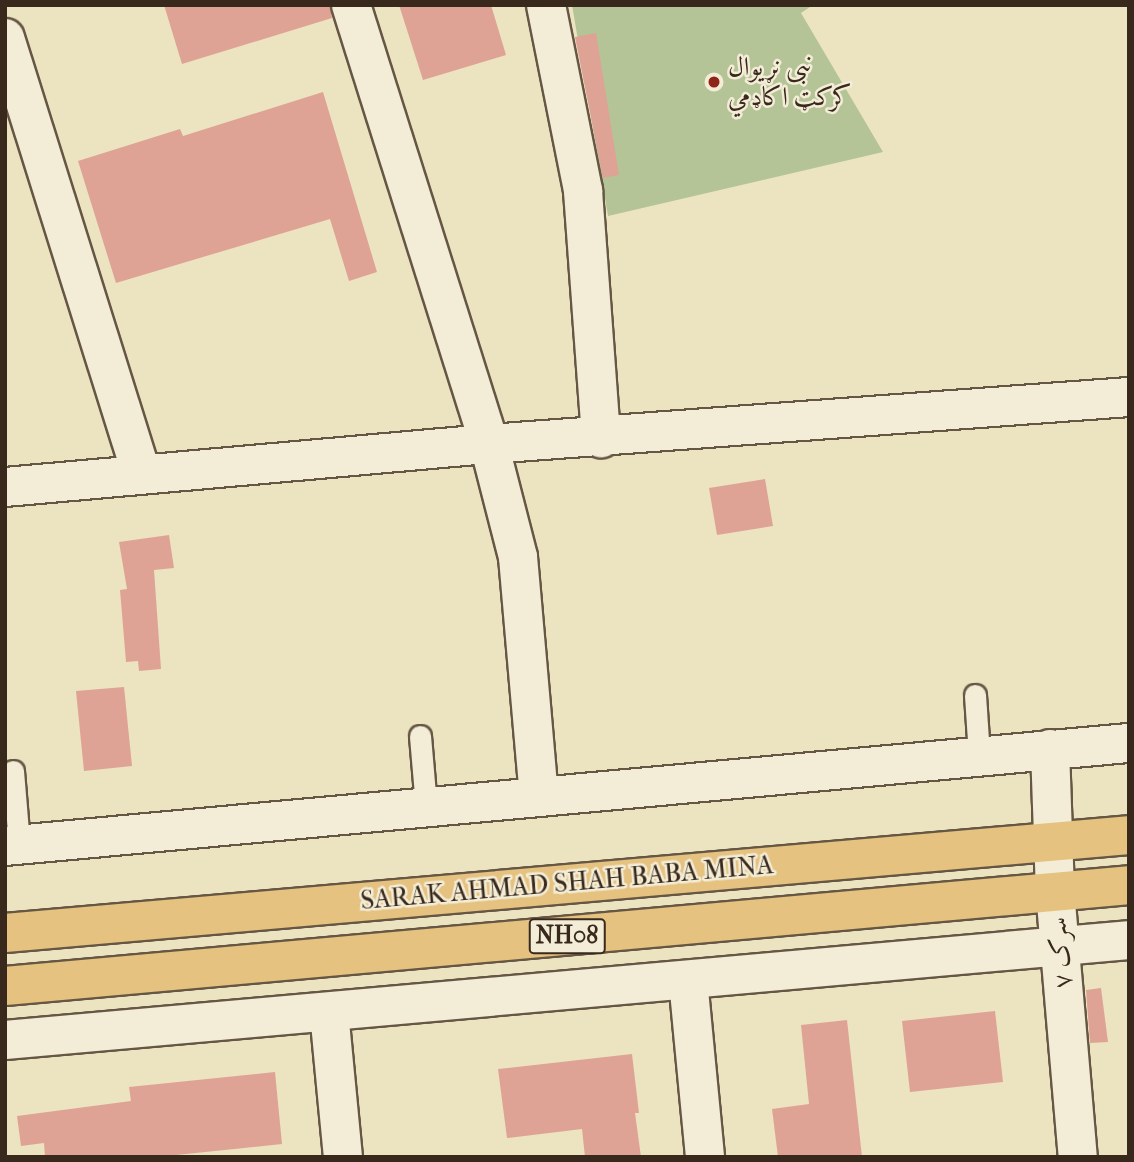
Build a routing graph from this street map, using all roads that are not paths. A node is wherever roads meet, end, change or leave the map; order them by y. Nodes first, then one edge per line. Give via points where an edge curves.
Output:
1 (351, 5) edge
2 (547, 5) edge
3 (5, 38) edge
4 (1129, 397) edge
5 (601, 438) junction
6 (489, 444) junction
7 (142, 474) junction
8 (5, 488) edge
9 (975, 695) dead end
10 (420, 736) dead end
11 (1129, 743) edge
12 (1050, 749) junction
13 (979, 756) junction
14 (13, 771) dead end
15 (539, 796) junction
16 (426, 806) junction
17 (1129, 835) edge
18 (1053, 841) junction
19 (12, 845) edge
20 (1129, 885) edge
21 (1055, 891) junction
22 (5, 933) edge
23 (1129, 940) edge
24 (1059, 945) junction
25 (688, 980) junction
26 (5, 986) edge
27 (329, 1012) junction
28 (5, 1040) edge
29 (343, 1157) edge
30 (705, 1157) edge
31 (1078, 1157) edge

1 - 6 street
2 - 5 street via 583,191
3 - 7 street
4 - 5 street
5 - 6 street
6 - 7 street
6 - 15 street via 518,557
7 - 8 street
9 - 13 lane
10 - 16 lane
11 - 12 street
12 - 13 street
12 - 18 street, سرک ۷
13 - 15 street
14 - 19 lane
15 - 16 street
16 - 19 street
17 - 18 highway, SARAK AHMAD SHAH BABA MINA / NH08
18 - 21 street, سرک ۷
18 - 22 highway, SARAK AHMAD SHAH BABA MINA / NH08
20 - 21 highway, NH08
21 - 24 street, سرک ۷
21 - 26 highway, NH08
23 - 24 street
24 - 25 street
24 - 31 street, سرک ۷
25 - 27 street
25 - 30 street
27 - 28 street
27 - 29 street

